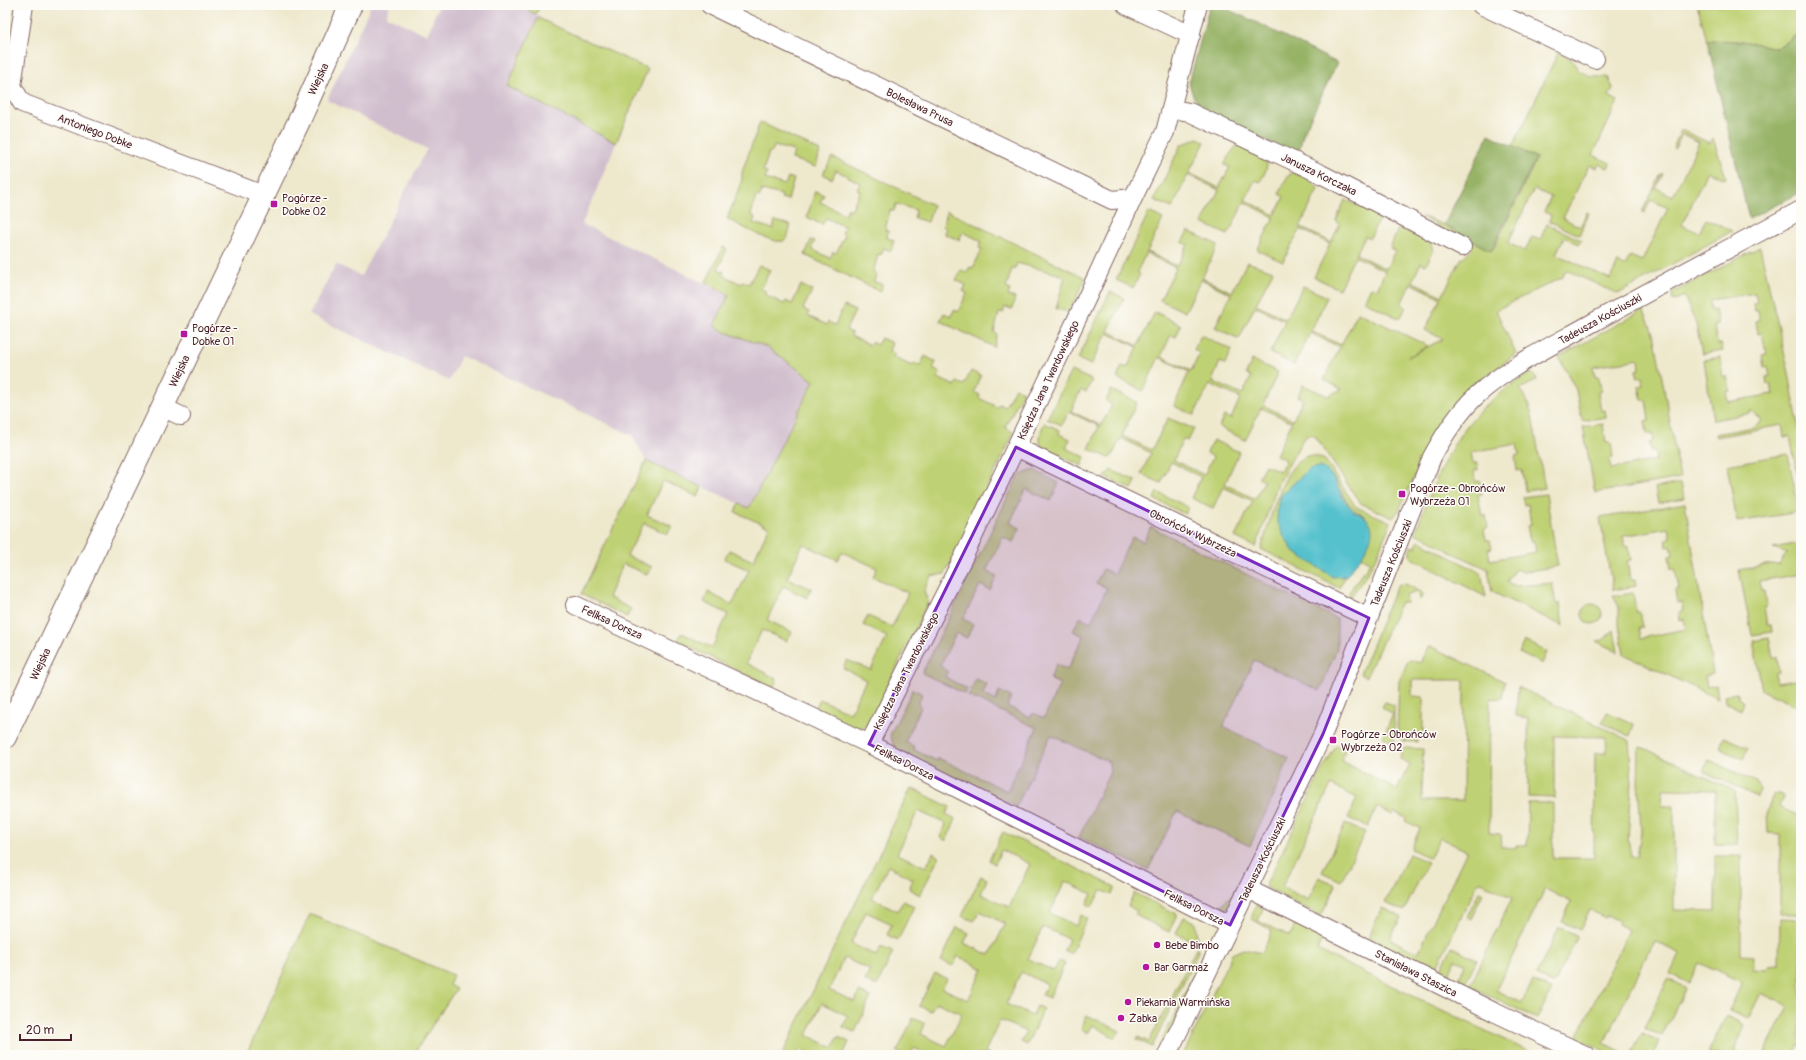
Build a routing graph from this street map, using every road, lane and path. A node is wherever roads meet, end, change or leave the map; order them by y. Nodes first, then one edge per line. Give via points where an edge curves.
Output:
1 (24, 5) edge
2 (351, 5) edge
3 (710, 5) edge
4 (1126, 5) edge
5 (1198, 5) edge
6 (1481, 5) edge
7 (1191, 36) junction
8 (1595, 59) dead end
9 (1173, 109) junction
10 (262, 196) junction
11 (1133, 198) junction
12 (1801, 210) edge
13 (1462, 247) dead end
14 (1016, 447) junction
15 (575, 605) dead end
16 (1369, 618) junction
17 (5, 737) edge
18 (869, 744) junction
19 (1248, 889) junction
20 (1230, 925) junction
21 (1167, 1055) edge
22 (1585, 1055) edge

1 - 10 street, Antoniego Dobke via 12,86 22,103
2 - 10 street, Wiejska
3 - 11 street, Bolesława Prusa via 1112,200
4 - 7 street
5 - 7 street, Księdza Jana Twardowskiego
6 - 8 street
7 - 9 street, Księdza Jana Twardowskiego
9 - 11 street, Księdza Jana Twardowskiego via 1165,132
9 - 13 street, Janusza Korczaka via 1189,112 1321,174
10 - 17 street, Wiejska via 171,411
11 - 14 street, Księdza Jana Twardowskiego
12 - 16 street, Tadeusza Kościuszki via 1538,353 1505,373 1476,396 1453,422 1432,457
14 - 16 street, Obrońców Wybrzeża
14 - 18 street, Księdza Jana Twardowskiego
15 - 18 street, Feliksa Dorsza
16 - 19 street, Tadeusza Kościuszki via 1323,734
18 - 20 street, Feliksa Dorsza
19 - 20 street, Tadeusza Kościuszki
19 - 22 street, Stanisława Staszica
20 - 21 street, Tadeusza Kościuszki

